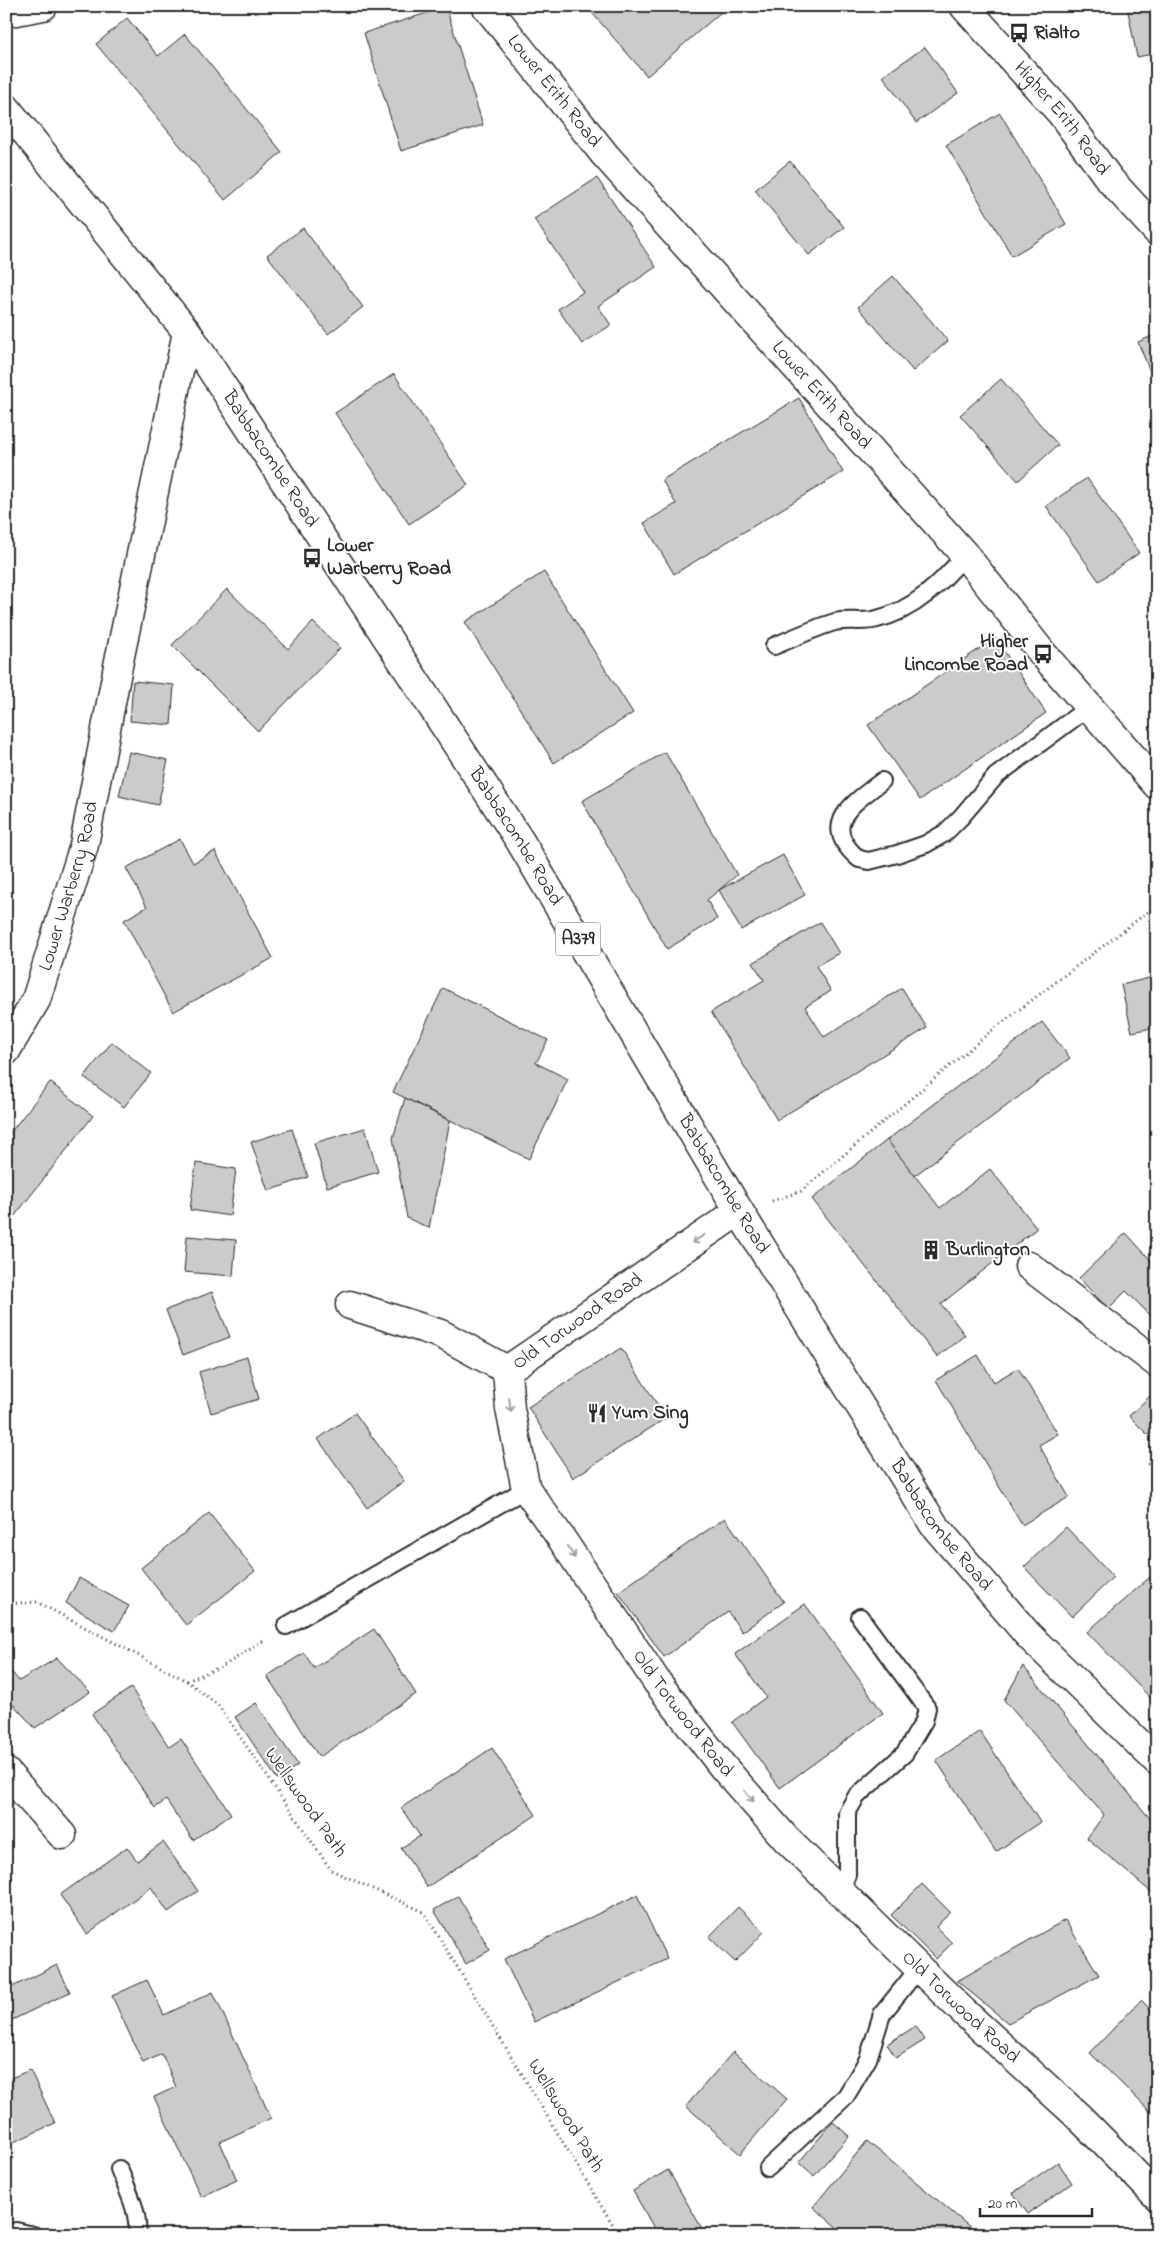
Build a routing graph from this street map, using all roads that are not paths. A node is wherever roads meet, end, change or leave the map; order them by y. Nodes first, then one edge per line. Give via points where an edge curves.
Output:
1 (43, 6) edge
2 (486, 6) edge
3 (964, 6) edge
4 (6, 13) edge
5 (6, 108) edge
6 (1157, 231) edge
7 (187, 332) junction
8 (965, 554) junction
9 (774, 646) dead end
10 (1089, 707) junction
11 (882, 781) dead end
12 (1157, 785) edge
13 (6, 1051) edge
14 (739, 1211) junction
15 (1029, 1266) dead end
16 (350, 1305) dead end
17 (1157, 1363) edge
18 (507, 1370) junction
19 (526, 1489) junction
20 (860, 1617) dead end
21 (286, 1626) road end
22 (1157, 1761) edge
23 (6, 1772) edge
24 (62, 1836) dead end
25 (840, 1892) junction
26 (920, 1968) junction
27 (768, 2168) dead end
28 (119, 2169) dead end
29 (1157, 2196) edge
30 (6, 2233) edge
31 (33, 2235) edge
32 (137, 2235) edge

1 - 4 street
2 - 8 street, Lower Erith Road via 605,155
3 - 6 street, Higher Erith Road via 1061,113 1110,180
5 - 7 street, Babbacombe Road / A379
7 - 13 street, Lower Warberry Road via 84,845 36,1000
7 - 14 street, Babbacombe Road / A379 via 520,841
8 - 9 lane via 924,597 902,610 876,620 836,622
8 - 10 street, Lower Erith Road via 1042,654
10 - 11 lane via 996,776 945,834 897,854 869,861 859,860 840,832 842,819 848,808
10 - 12 street, Lower Erith Road
14 -> 18 street, Old Torwood Road
14 - 22 street, Babbacombe Road / A379 via 934,1525 1028,1635
15 - 17 street
16 - 18 street via 441,1334
18 -> 19 street, Old Torwood Road via 510,1409
19 - 21 lane
19 -> 25 street, Old Torwood Road via 657,1682 723,1767 787,1840
20 - 25 lane via 927,1708 924,1721 905,1753 856,1797 847,1813 847,1874
23 - 24 street
25 - 26 street, Old Torwood Road
26 - 27 lane via 882,2014 868,2058 846,2096
26 - 29 street, Old Torwood Road
28 - 32 lane via 132,2202
30 - 31 lane via 16,2231

